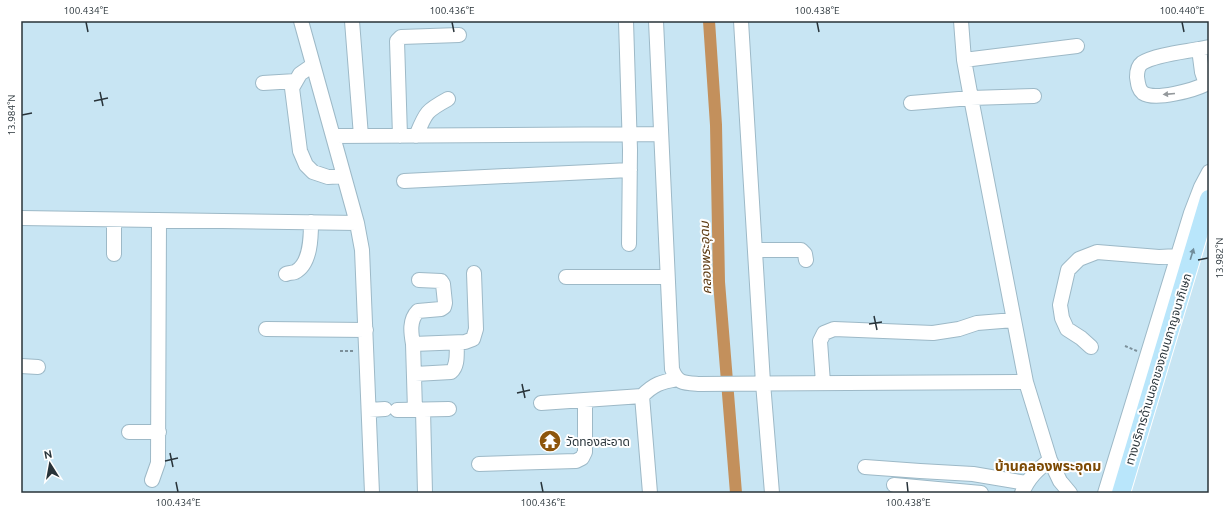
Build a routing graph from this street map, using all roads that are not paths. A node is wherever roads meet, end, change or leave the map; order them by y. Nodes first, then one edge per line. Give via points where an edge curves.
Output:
1 (301, 21) edge
2 (352, 21) edge
3 (626, 21) edge
4 (656, 21) edge
5 (742, 21) edge
6 (961, 21) edge
7 (459, 36) dead end
8 (1077, 46) dead end
9 (1204, 48) edge
10 (964, 60) junction
11 (313, 65) junction
12 (296, 81) junction
13 (263, 83) dead end
14 (1208, 84) edge
15 (1034, 96) dead end
16 (971, 98) junction
17 (448, 99) dead end
18 (911, 103) dead end
19 (629, 134) junction
20 (661, 134) junction
21 (333, 136) junction
22 (361, 136) junction
23 (400, 136) junction
24 (416, 136) junction
25 (630, 170) junction
26 (1209, 172) edge
27 (344, 176) junction
28 (404, 181) dead end
29 (1209, 199) edge
30 (21, 218) edge
31 (114, 220) junction
32 (159, 220) junction
33 (311, 222) junction
34 (357, 222) junction
35 (629, 244) dead end
36 (755, 250) junction
37 (114, 254) dead end
38 (1178, 256) junction
39 (806, 260) dead end
40 (474, 273) dead end
41 (286, 274) dead end
42 (566, 277) dead end
43 (667, 277) junction
44 (419, 280) dead end
45 (1014, 320) junction
46 (266, 329) dead end
47 (366, 330) junction
48 (457, 343) junction
49 (413, 344) junction
50 (1091, 347) dead end
51 (21, 366) edge
52 (38, 368) dead end
53 (415, 374) junction
54 (677, 379) junction
55 (1026, 382) junction
56 (756, 383) junction
57 (823, 383) junction
58 (642, 396) junction
59 (585, 400) junction
60 (541, 403) dead end
61 (448, 409) dead end
62 (369, 410) junction
63 (419, 410) junction
64 (129, 432) dead end
65 (159, 432) junction
66 (1050, 460) junction
67 (479, 464) dead end
68 (865, 467) dead end
69 (896, 469) junction
70 (956, 473) junction
71 (152, 480) dead end
72 (1024, 488) edge
73 (894, 489) edge
74 (954, 491) edge
75 (372, 493) edge
76 (425, 493) edge
77 (650, 493) edge
78 (772, 493) edge
79 (981, 493) edge
80 (1070, 493) edge
81 (1105, 493) edge
82 (1121, 493) edge

1 - 11 street
2 - 22 street
3 - 19 street
4 - 20 street
5 - 36 street
6 - 10 street
7 - 23 street via 401,37 397,41
8 - 10 street
9 - 14 street via 1202,72
14 -> 9 street via 1179,93 1149,96 1142,93 1138,87 1137,72 1140,64
10 - 16 street
11 - 12 street via 300,74
11 - 21 street
12 - 13 street
12 - 27 street via 292,88 300,151 306,165 313,172 328,177
15 - 16 street
16 - 18 street
16 - 45 street
17 - 24 street via 425,115
19 - 20 street
19 - 24 street
19 - 25 street
20 - 43 street
21 - 22 street
21 - 27 street
22 - 23 street
23 - 24 street
25 - 28 street
25 - 35 street
26 - 38 street via 1193,206
27 - 34 street
82 -> 29 main road, ทางบริการด้านนอกของถนนกาญจนาภิเษก
30 - 31 street
31 - 32 street
31 - 37 street
32 - 33 street
32 - 65 street
33 - 34 street
33 - 41 street via 306,260 295,272
34 - 47 street via 362,250
36 - 39 street via 801,250
36 - 56 street
38 - 50 street via 1097,252 1080,259 1068,270 1060,305 1062,318 1067,329
38 - 81 street
40 - 48 street via 476,329 473,338
42 - 43 street
43 - 54 street via 672,368
44 - 49 street via 441,281 445,304 441,309 418,311 414,315 411,325
45 - 55 street
45 - 57 street via 977,323 933,333 834,329 824,333 820,341
46 - 47 street
47 - 62 street
48 - 49 street
48 - 53 street via 456,364 451,372
49 - 53 street
51 - 52 street
53 - 63 street
54 - 56 street via 700,384
54 - 58 street via 654,385
55 - 57 street
55 - 66 street
56 - 57 street
56 - 78 street
58 - 59 street
58 - 77 street
59 - 60 street
59 - 67 street via 585,452 582,458 576,461
61 - 63 street
62 - 63 street
62 - 75 street
63 - 76 street
64 - 65 street
65 - 71 street via 158,463
66 - 72 street via 1030,477
66 - 80 street via 1060,481
68 - 69 street
69 - 70 street
69 - 73 street
70 - 72 street via 973,474
70 - 74 street
73 - 74 street
74 - 79 street

